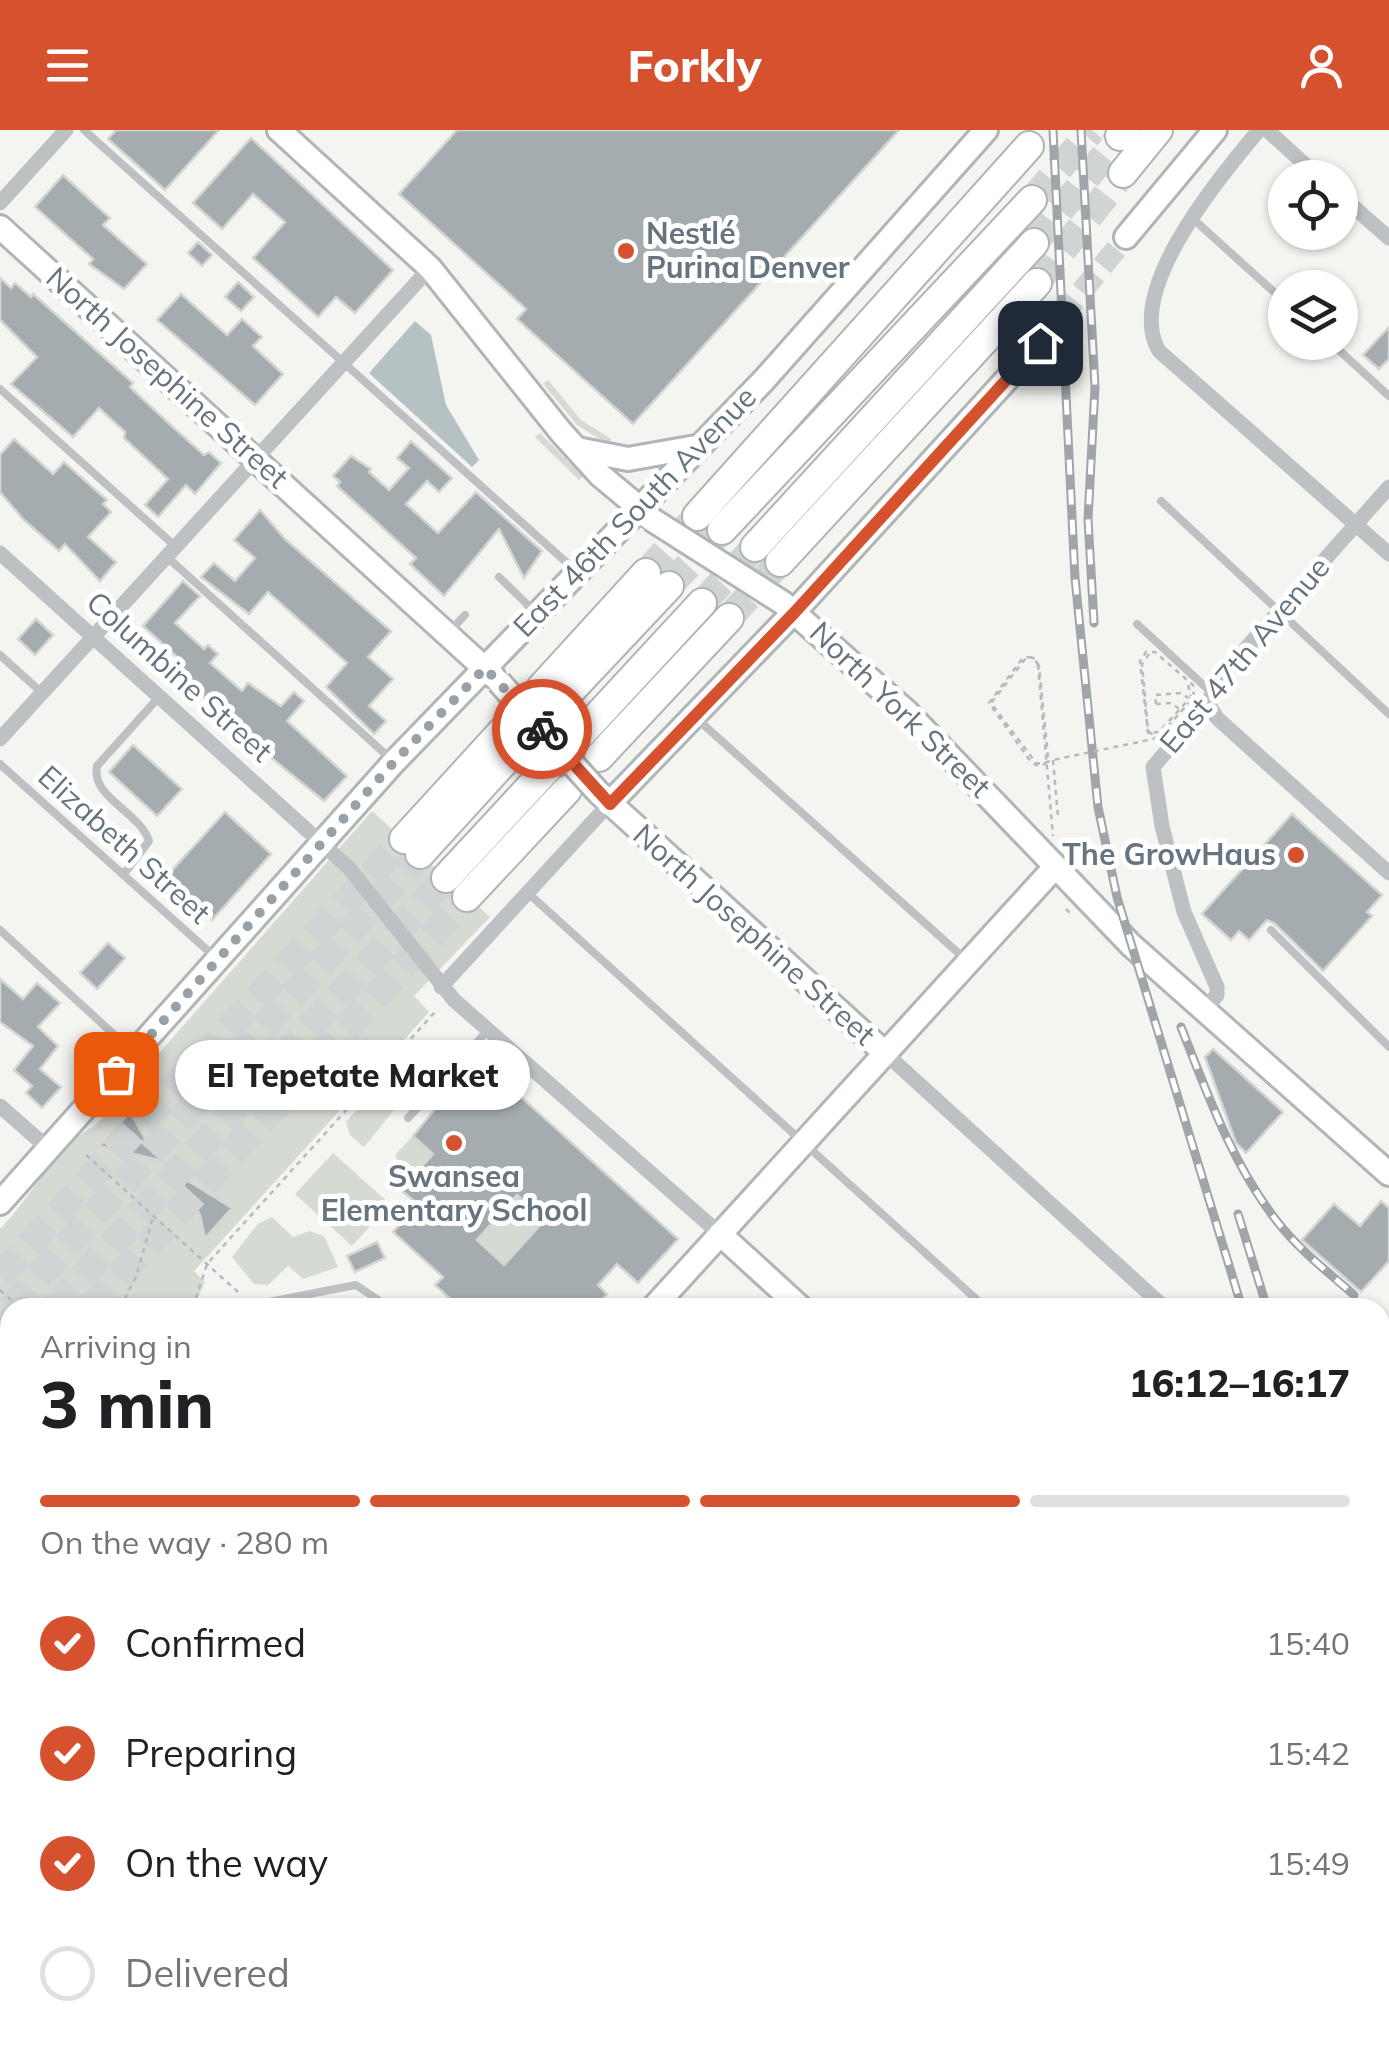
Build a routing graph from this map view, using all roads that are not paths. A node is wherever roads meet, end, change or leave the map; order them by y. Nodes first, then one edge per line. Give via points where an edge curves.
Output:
1 (66, 130) edge
2 (84, 130) edge
3 (279, 130) edge
4 (986, 130) edge
5 (1158, 130) edge
6 (1215, 130) edge
7 (1263, 130) edge
8 (1030, 146) dead end
9 (1299, 160) edge
10 (1123, 173) tunnel mouth
11 (1032, 200) tunnel mouth
12 (0, 203) edge
13 (1358, 211) edge
14 (1191, 217) junction
15 (0, 227) edge
16 (1126, 237) tunnel mouth
17 (1389, 238) edge
18 (1034, 242) tunnel mouth
19 (430, 268) junction
20 (1037, 283) tunnel mouth
21 (1268, 287) edge
22 (1040, 343) tunnel mouth
23 (1350, 360) edge
24 (341, 363) junction
25 (0, 389) edge
26 (1389, 396) edge
27 (702, 445) junction
28 (578, 448) junction
29 (255, 458) junction
30 (1389, 486) edge
31 (1161, 501) dead end
32 (645, 512) junction
33 (698, 516) tunnel mouth
34 (1356, 524) junction
35 (722, 530) tunnel mouth
36 (754, 547) tunnel mouth
37 (171, 551) junction
38 (0, 553) edge
39 (1389, 554) edge
40 (780, 562) tunnel mouth
41 (576, 572) junction
42 (499, 577) dead end
43 (658, 580) tunnel mouth
44 (702, 603) tunnel mouth
45 (789, 607) junction
46 (1276, 612) junction
47 (536, 613) junction
48 (465, 615) dead end
49 (728, 618) tunnel mouth
50 (1137, 624) dead end
51 (448, 633) junction
52 (93, 636) junction
53 (0, 656) edge
54 (492, 674) junction
55 (42, 693) junction
56 (160, 697) junction
57 (548, 697) dead end
58 (1210, 698) junction
59 (1389, 714) edge
60 (694, 716) junction
61 (517, 731) dead end
62 (580, 735) dead end
63 (0, 740) edge
64 (599, 757) dead end
65 (394, 762) junction
66 (0, 764) edge
67 (548, 768) dead end
68 (566, 790) dead end
69 (603, 798) junction
70 (322, 842) junction
71 (412, 847) tunnel mouth
72 (1054, 868) junction
73 (1389, 873) edge
74 (123, 874) junction
75 (446, 878) tunnel mouth
76 (528, 893) junction
77 (467, 897) tunnel mouth
78 (0, 930) edge
79 (1271, 930) dead end
80 (219, 960) junction
81 (968, 962) junction
82 (437, 982) junction
83 (1204, 1009) junction
84 (488, 1030) junction
85 (1389, 1047) edge
86 (135, 1053) junction
87 (885, 1054) junction
88 (0, 1106) edge
89 (408, 1118) dead end
90 (804, 1142) junction
91 (50, 1150) junction
92 (1389, 1174) edge
93 (0, 1204) edge
94 (720, 1234) junction
95 (277, 1298) edge
96 (379, 1298) edge
97 (662, 1298) edge
98 (790, 1298) edge
99 (975, 1298) edge
100 (1154, 1298) edge

1 - 12 street
2 - 24 lane
3 - 19 main road, North York Street
4 - 27 main road, East 46th South Avenue
5 - 10 highway
6 - 16 main road
7 - 9 street
7 - 14 street
8 - 33 highway
11 - 35 highway
13 - 17 street
14 - 21 lane
14 - 34 street via 1154,312 1152,340
15 - 29 main road, North Josephine Street
18 - 36 highway
19 - 24 street
19 - 28 main road, North York Street
20 - 40 highway
22 - 45 main road
23 - 26 lane
24 - 29 street
24 - 41 lane
25 - 37 lane
27 - 28 main road via 638,459
27 - 32 main road, East 46th South Avenue
28 - 32 main road, North York Street
29 - 37 street
29 - 51 main road, North Josephine Street
30 - 34 street, East 47th Avenue
31 - 46 lane
32 - 41 main road, East 46th South Avenue
32 - 45 main road, North York Street, bridge
34 - 39 street
34 - 46 street, East 47th Avenue
37 - 52 street
37 - 65 lane
38 - 52 street, Columbine Street
41 - 47 main road, East 46th South Avenue
42 - 47 lane
43 - 57 highway
44 - 62 highway
45 - 60 main road
45 - 72 main road, North York Street via 944,749
46 - 58 street, East 47th Avenue
46 - 59 lane
47 - 54 main road, East 46th South Avenue
48 - 51 lane
49 - 64 highway
50 - 58 lane
51 - 54 main road, North Josephine Street
52 - 55 street
52 - 56 street, Columbine Street
53 - 55 lane
54 - 65 main road, East 46th South Avenue
54 - 69 main road, North Josephine Street, bridge
55 - 63 street
56 - 70 street, Columbine Street
56 - 74 lane via 94,776 145,828 149,841
58 - 73 street via 1217,718
58 - 83 street, East 47th Avenue via 1152,771 1184,912 1217,987
60 - 69 main road
60 - 81 lane
61 - 71 highway
65 - 70 main road, East 46th South Avenue
66 - 74 lane, Elizabeth Street
67 - 75 highway
68 - 77 highway
69 - 76 street
69 - 87 main road, North Josephine Street
70 - 80 main road, East 46th South Avenue
70 - 82 street, Columbine Street via 350,868
72 - 81 main road
72 - 83 main road, North York Street
74 - 80 lane, Elizabeth Street
76 - 82 street
76 - 90 lane
78 - 86 lane
79 - 85 lane
80 - 86 main road, East 46th South Avenue
81 - 87 main road
82 - 84 street, Columbine Street
83 - 92 main road, North York Street
84 - 89 lane
84 - 94 street, Columbine Street
86 - 91 main road, East 46th South Avenue
87 - 90 main road
87 - 100 street, North Josephine Street
88 - 91 street
90 - 94 main road
90 - 99 lane
91 - 93 main road, East 46th South Avenue
94 - 97 main road
94 - 98 main road
95 - 96 lane via 356,1284

